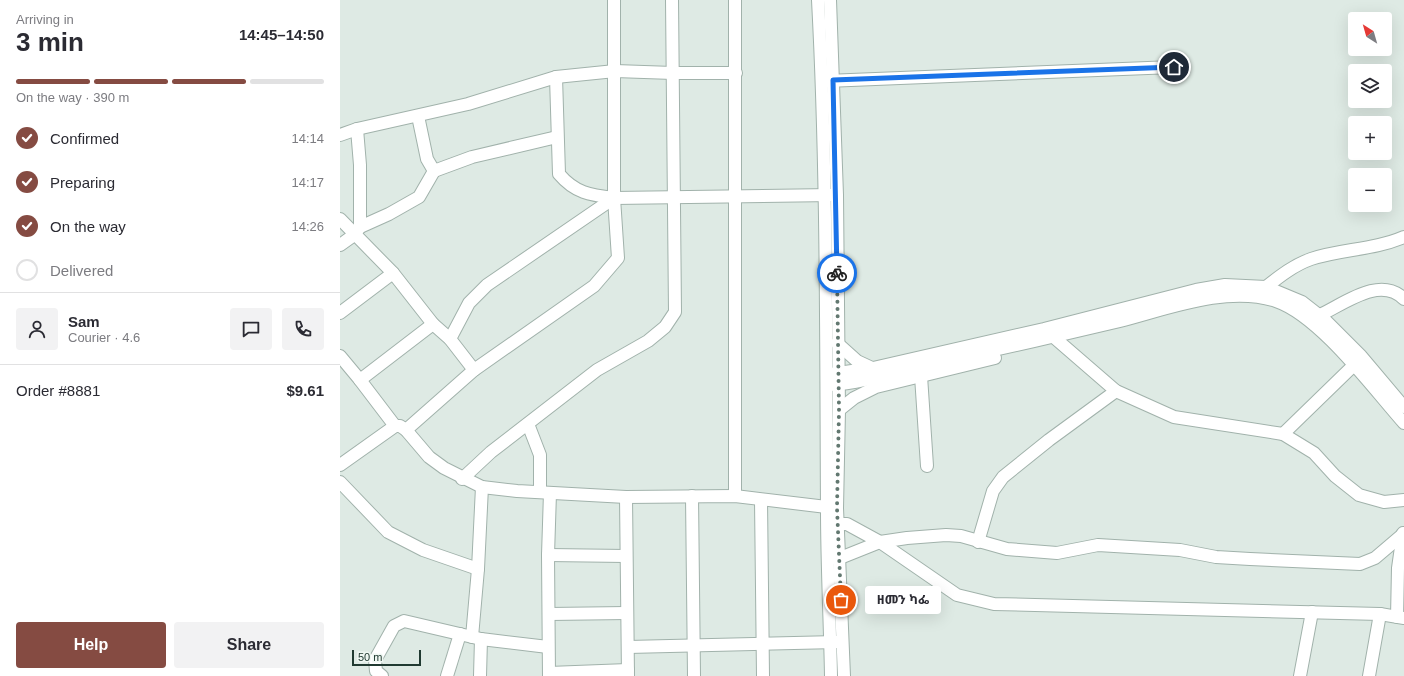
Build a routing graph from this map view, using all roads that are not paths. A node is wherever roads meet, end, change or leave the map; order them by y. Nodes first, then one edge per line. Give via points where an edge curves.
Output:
1 (614, 0) edge
2 (672, 0) edge
3 (736, 0) edge
4 (818, 0) edge
5 (830, 0) edge
6 (1174, 67) dead end
7 (615, 71) junction
8 (673, 73) junction
9 (736, 73) junction
10 (556, 77) junction
11 (828, 81) junction
12 (418, 116) junction
13 (357, 129) junction
14 (340, 135) edge
15 (557, 137) junction
16 (434, 171) junction
17 (831, 195) junction
18 (734, 196) junction
19 (673, 197) junction
20 (614, 198) junction
21 (340, 219) edge
22 (357, 231) junction
23 (1404, 237) edge
24 (340, 245) edge
25 (393, 273) junction
26 (1266, 287) junction
27 (1404, 299) edge
28 (340, 313) edge
29 (1320, 316) junction
30 (433, 324) junction
31 (1044, 329) junction
32 (450, 339) junction
33 (1057, 340) junction
34 (837, 343) junction
35 (340, 356) edge
36 (1353, 366) junction
37 (873, 368) junction
38 (474, 370) junction
39 (921, 376) junction
40 (832, 379) junction
41 (360, 380) junction
42 (1116, 391) junction
43 (1404, 407) edge
44 (839, 410) junction
45 (1404, 423) edge
46 (528, 424) junction
47 (400, 428) junction
48 (1283, 434) junction
49 (340, 465) edge
50 (927, 466) dead end
51 (462, 478) junction
52 (340, 482) edge
53 (482, 486) junction
54 (545, 493) junction
55 (692, 496) junction
56 (734, 496) junction
57 (626, 497) junction
58 (761, 500) junction
59 (1404, 500) edge
60 (832, 508) junction
61 (833, 524) junction
62 (1403, 533) edge
63 (880, 542) junction
64 (978, 542) junction
65 (548, 555) junction
66 (626, 556) junction
67 (834, 558) junction
68 (478, 569) junction
69 (1312, 612) junction
70 (627, 613) junction
71 (549, 614) junction
72 (1380, 614) junction
73 (1400, 618) edge
74 (460, 634) junction
75 (477, 638) junction
76 (836, 642) junction
77 (694, 644) junction
78 (763, 644) junction
79 (628, 646) junction
80 (548, 648) junction
81 (628, 673) edge
82 (549, 674) edge
83 (382, 676) edge
84 (447, 676) edge
85 (480, 676) edge
86 (694, 676) edge
87 (763, 676) edge
88 (831, 676) edge
89 (844, 676) edge
90 (1300, 676) edge
91 (1369, 676) edge

1 - 7 street
2 - 8 street
3 - 9 street
4 - 11 street
5 - 11 street
6 - 11 street
7 - 8 street
7 - 10 street
7 - 20 street
8 - 9 street
8 - 19 street
9 - 18 street
10 - 12 street via 468,104
10 - 15 street
11 - 17 street
12 - 13 street
12 - 16 street via 427,159
13 - 14 street
13 - 22 street via 360,165
15 - 16 street via 472,157
15 - 20 street via 559,174 569,186 594,196
16 - 22 street via 419,197
17 - 18 street
17 - 34 street
17 - 40 street
18 - 19 street
18 - 56 street
19 - 20 street
19 - 46 street via 675,312 665,327 648,341 597,370
20 - 32 street via 487,285 469,303
20 - 38 street via 618,258 594,286
21 - 22 street
22 - 24 street
22 - 25 street
23 - 26 street via 1371,247 1311,259 1288,270
25 - 28 street
25 - 30 street
26 - 29 street via 1302,302
26 - 31 street via 1225,285 1196,290
27 - 29 street via 1399,294 1383,289 1364,292
29 - 43 street via 1361,356
30 - 32 street
30 - 41 street
31 - 33 street
31 - 37 street
32 - 38 street
33 - 36 street via 1198,301 1227,296 1255,297 1276,301 1297,311 1317,326
33 - 39 street
33 - 40 street
33 - 42 street
34 - 37 street via 857,361
34 - 40 street
35 - 41 street
36 - 45 street
36 - 48 street
37 - 40 street
38 - 47 street
39 - 44 street via 876,387 854,398
39 - 50 street
40 - 44 street
40 - 60 street
41 - 47 street
42 - 48 street via 1174,417
42 - 64 street via 1003,477 993,491
44 - 60 street
46 - 51 street
46 - 54 street via 540,455
47 - 49 street
47 - 51 street via 429,457
48 - 59 street via 1314,453 1335,476 1359,495 1384,502
51 - 53 street
52 - 68 street via 388,532 400,540
53 - 54 street
53 - 68 street
54 - 57 street
54 - 65 street
55 - 56 street
55 - 57 street
55 - 77 street
56 - 58 street
57 - 66 street
58 - 60 street
58 - 78 street
60 - 61 street
61 - 63 street via 847,524
61 - 67 street
62 - 64 street via 1375,558 1360,564 1250,559 1180,550 1098,545 1057,553 1007,549
62 - 73 street via 1398,568
63 - 64 street via 946,535 961,536
63 - 67 street
63 - 69 street via 957,595 994,604
65 - 66 street
65 - 71 street
66 - 70 street
67 - 76 street
68 - 75 street
69 - 72 street
69 - 90 street
70 - 71 street
70 - 79 street
71 - 80 street
72 - 73 street
72 - 91 street
74 - 75 street
74 - 83 street via 404,621 398,622 375,660 376,670
74 - 84 street
75 - 80 street
75 - 85 street
76 - 78 street
76 - 88 street
76 - 89 street
77 - 78 street
77 - 79 street
77 - 86 street
78 - 87 street
79 - 81 street
80 - 82 street
81 - 82 street

